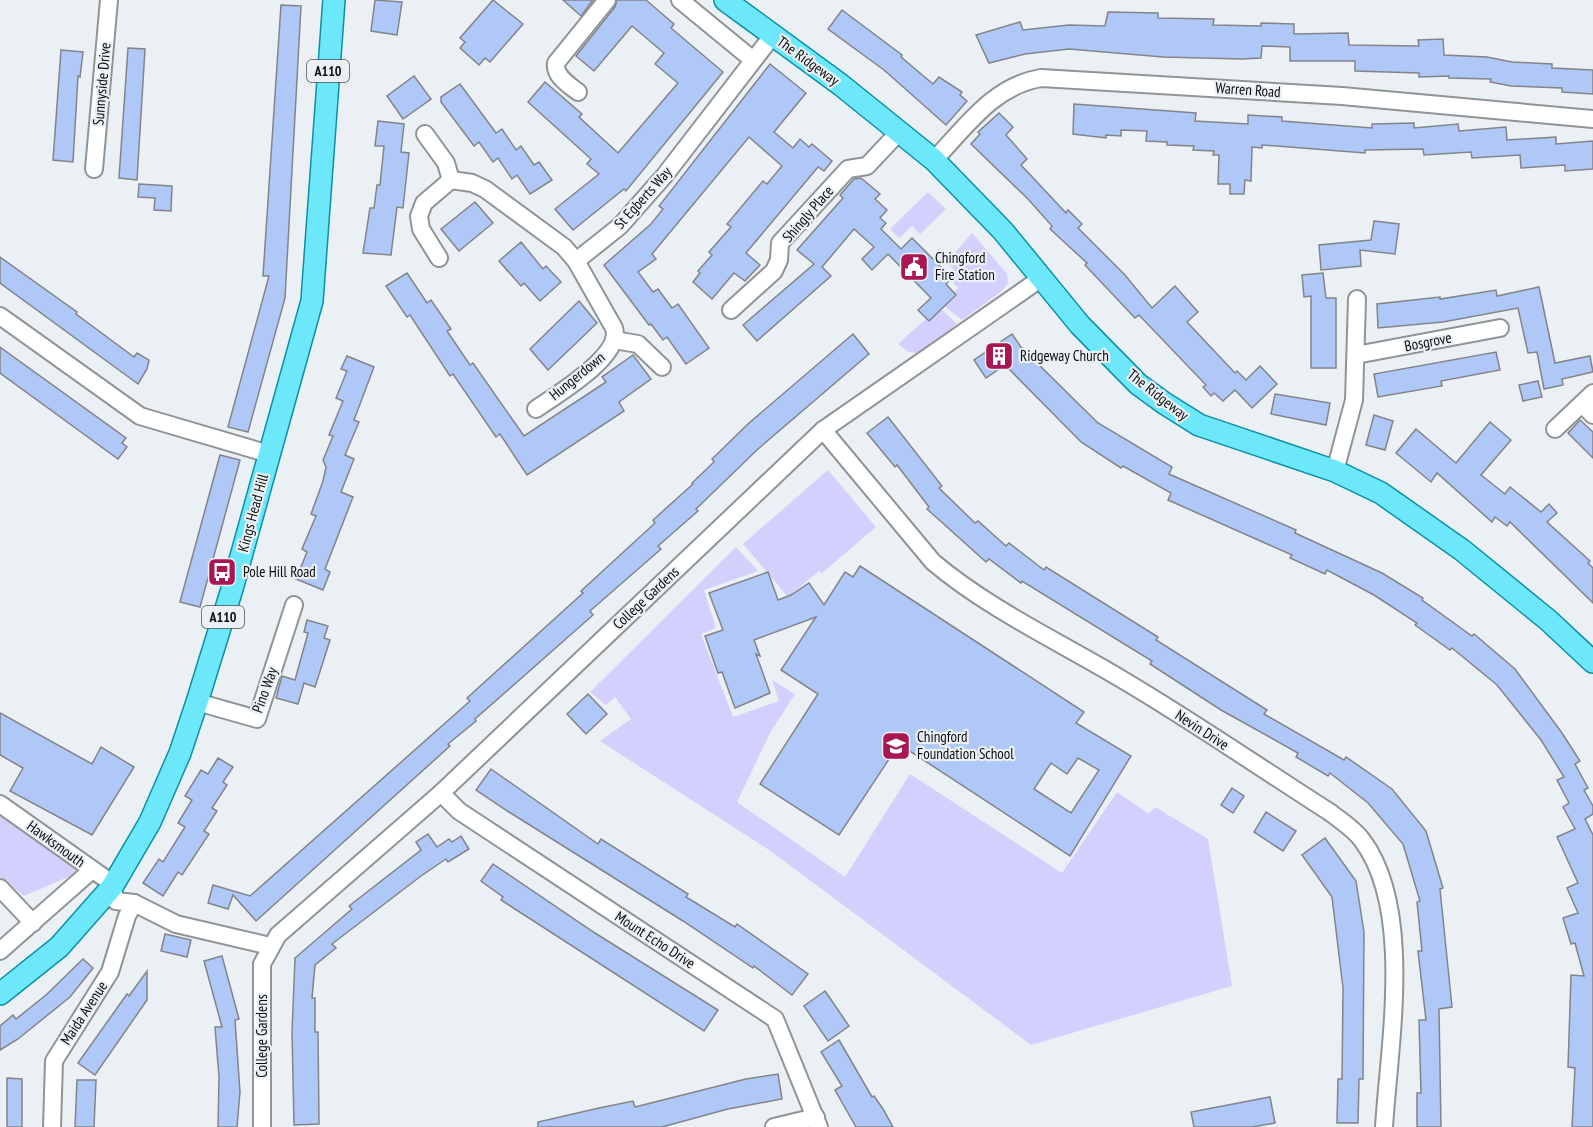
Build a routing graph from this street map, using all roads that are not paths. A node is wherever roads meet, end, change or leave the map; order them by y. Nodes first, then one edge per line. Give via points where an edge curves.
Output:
1 (110, 0) edge
2 (334, 0) edge
3 (607, 0) edge
4 (680, 0) edge
5 (725, 0) edge
6 (773, 35) junction
7 (753, 60) junction
8 (578, 92) dead end
9 (1593, 119) edge
10 (899, 132) junction
11 (425, 134) dead end
12 (934, 160) junction
13 (94, 169) dead end
14 (451, 180) junction
15 (439, 258) dead end
16 (576, 261) junction
17 (1043, 277) junction
18 (1357, 298) dead end
19 (731, 310) dead end
20 (0, 316) edge
21 (1500, 328) dead end
22 (614, 340) junction
23 (1356, 355) junction
24 (662, 367) dead end
25 (1589, 404) edge
26 (536, 409) dead end
27 (1556, 429) dead end
28 (824, 430) junction
29 (269, 454) junction
30 (1335, 471) junction
31 (294, 605) dead end
32 (1593, 662) edge
33 (197, 702) junction
34 (441, 793) junction
35 (0, 804) edge
36 (92, 870) junction
37 (113, 886) junction
38 (0, 888) edge
39 (134, 903) junction
40 (33, 922) junction
41 (270, 946) junction
42 (0, 951) edge
43 (0, 994) edge
44 (817, 1122) edge
45 (52, 1127) edge
46 (262, 1127) edge
47 (774, 1127) edge
48 (1384, 1127) edge

1 - 13 street, Sunnyside Drive
2 - 29 main road, Kings Head Hill / A110 via 312,301
3 - 8 street via 556,63 558,75
4 - 7 street
5 - 6 main road, The Ridgeway
6 - 7 street, St Egberts Way
6 - 10 main road, The Ridgeway
7 - 16 street, St Egberts Way via 665,175 620,226
9 - 12 street, Warren Road via 1342,96 1041,78 1022,81 997,95
10 - 12 main road, The Ridgeway
10 - 19 street, Shingly Place via 867,166 848,169 780,243 774,271
11 - 14 street via 446,163
12 - 17 main road, The Ridgeway
14 - 15 street via 429,196 420,216 421,229
14 - 16 street via 485,189 564,247
16 - 22 street, Hungerdown via 614,328
17 - 28 street, College Gardens
17 - 30 main road, The Ridgeway via 1080,325 1138,384 1180,416
18 - 23 street
20 - 29 street via 140,416
21 - 23 street, Bosgrove
22 - 24 street, Hungerdown via 638,344
22 - 26 street, Hungerdown via 596,365
23 - 30 street via 1354,400
25 - 27 street
28 - 34 street, College Gardens
28 - 48 street, Nevin Drive via 944,571 1005,612 1154,699 1331,813 1361,838 1381,877 1393,926
29 - 33 main road, Kings Head Hill / A110
30 - 32 main road, The Ridgeway via 1381,493 1454,544
31 - 33 street, Pino Way via 257,719
33 - 37 main road, Kings Head Hill / A110 via 158,805
34 - 41 street, College Gardens via 294,919
34 - 44 street, Mount Echo Drive via 459,810 775,1019
35 - 36 street, Hawksmouth
36 - 37 street, Hawksmouth
36 - 40 street
37 - 39 street via 116,901
37 - 43 main road, Kings Head Hill / A110 via 59,947
38 - 40 street
39 - 41 street via 176,924
39 - 45 street, Maida Avenue via 110,972 54,1061
40 - 42 street
41 - 46 street, College Gardens via 262,964
44 - 47 street

